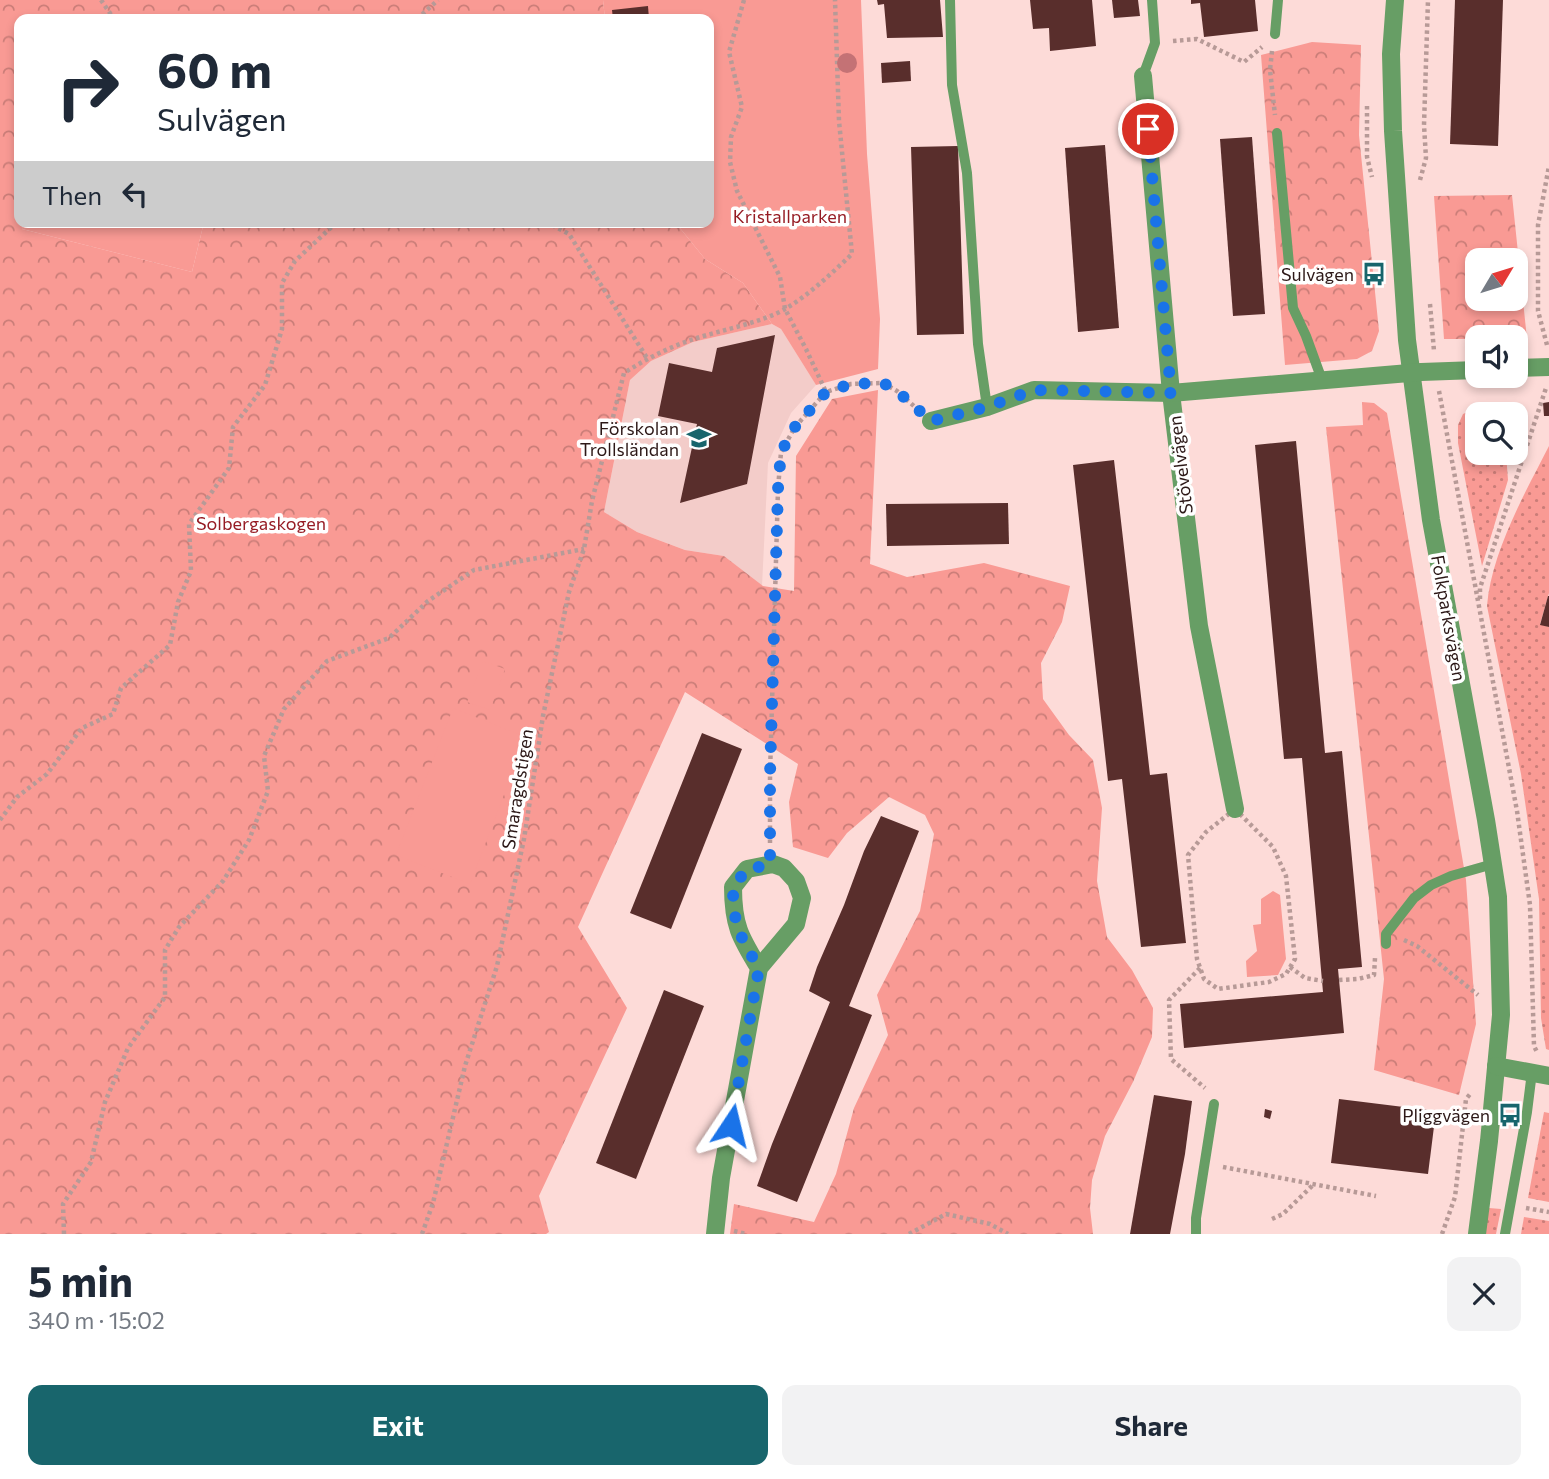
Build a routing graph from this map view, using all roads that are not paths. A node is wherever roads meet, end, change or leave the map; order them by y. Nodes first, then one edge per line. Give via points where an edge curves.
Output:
1 (950, 0) edge
2 (1152, 0) edge
3 (1278, 0) edge
4 (1395, 0) edge
5 (1275, 34) dead end
6 (1143, 76) joint
7 (1277, 133) road end
8 (1549, 367) edge
9 (1528, 368) edge
10 (1465, 371) edge
11 (1410, 373) junction
12 (1322, 380) junction
13 (1171, 393) junction
14 (987, 407) junction
15 (931, 421) road end
16 (1235, 809) road end
17 (1493, 864) junction
18 (1386, 944) road end
19 (759, 968) junction
20 (1496, 1066) junction
21 (1540, 1074) edge
22 (1214, 1104) road end
23 (715, 1234) edge
24 (1196, 1234) edge
25 (1477, 1234) edge
26 (1505, 1234) edge

1 - 14 lane via 953,85 967,173 978,344
2 - 6 lane via 1155,43
3 - 5 lane
4 - 11 street, Folkparksvägen via 1393,131
6 - 13 street, Stövelvägen
7 - 12 lane via 1293,307
8 - 9 street
10 - 11 street
11 - 12 street
11 - 17 street, Folkparksvägen via 1431,520
12 - 13 street
13 - 14 street via 1034,390
13 - 16 street, Stövelvägen via 1199,626
14 - 15 street
17 - 18 lane via 1431,885 1414,898 1386,933
17 - 20 street, Folkparksvägen via 1501,1015
19 - 19 street via 736,923 733,887 747,869 770,865 784,868 796,881 802,898 796,924
19 - 23 street
20 - 21 street
20 - 25 street, Folkparksvägen
21 - 26 lane via 1527,1112
22 - 24 lane

